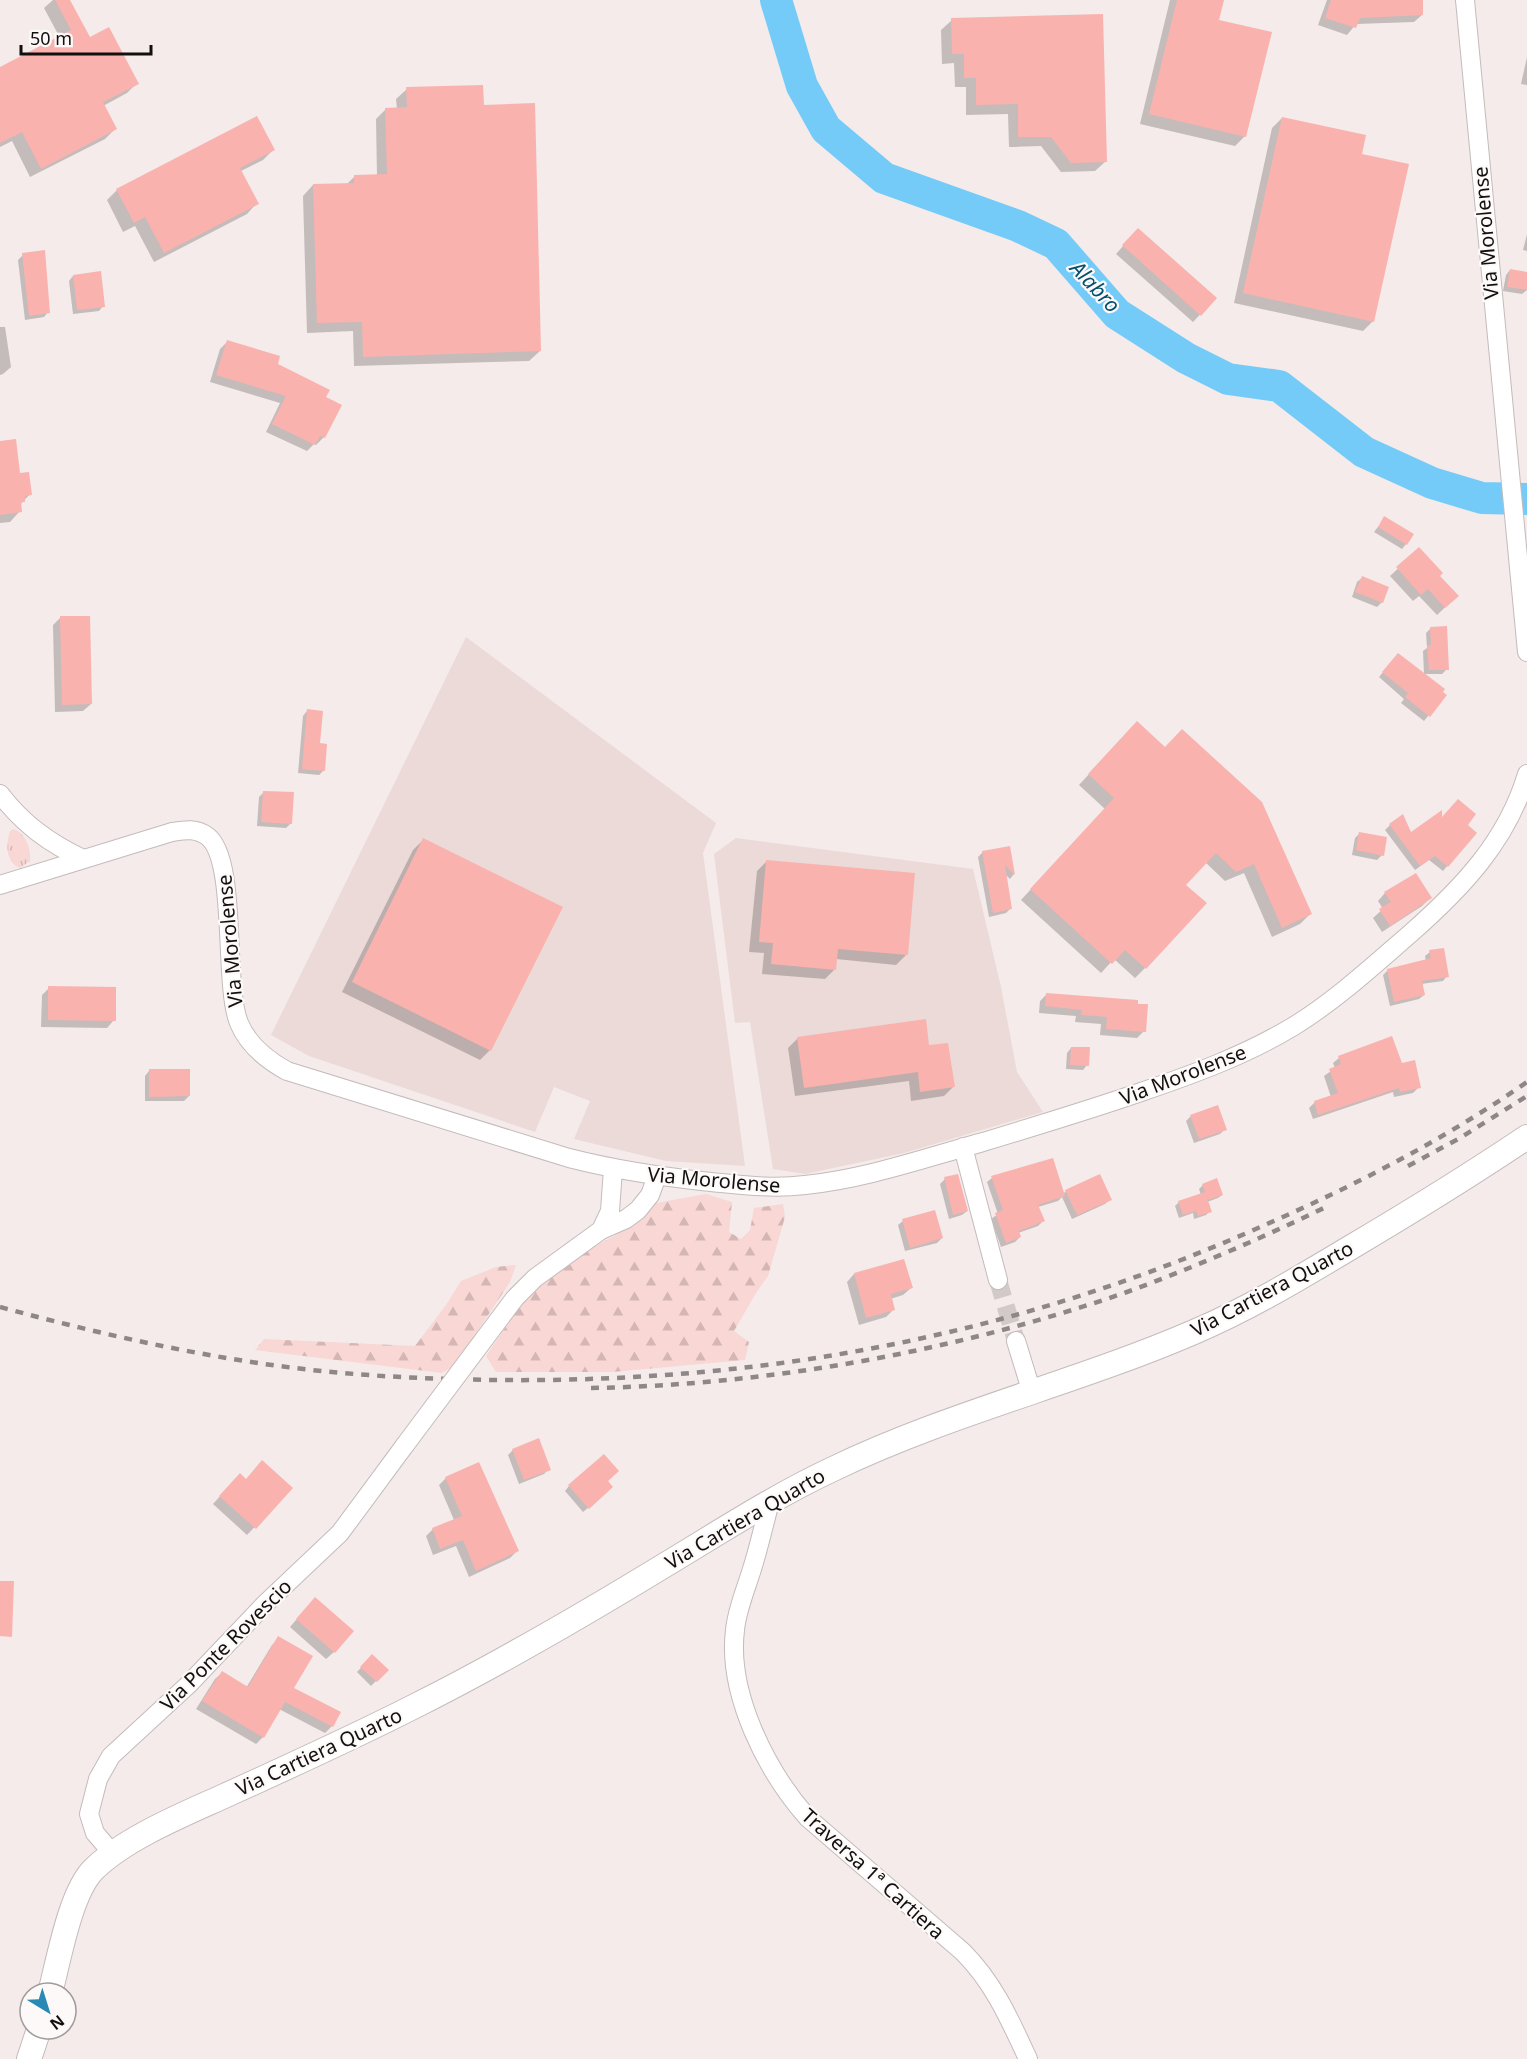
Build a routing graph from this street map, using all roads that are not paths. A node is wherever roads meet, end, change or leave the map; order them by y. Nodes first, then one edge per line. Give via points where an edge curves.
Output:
1 (1464, 0) edge
2 (1527, 652) edge
3 (1527, 774) edge
4 (0, 794) edge
5 (83, 859) junction
6 (0, 885) edge
7 (1527, 1137) edge
8 (963, 1147) junction
9 (613, 1168) junction
10 (657, 1176) junction
11 (601, 1230) junction
12 (998, 1281) tunnel mouth
13 (1016, 1341) tunnel mouth
14 (1032, 1393) junction
15 (770, 1502) junction
16 (113, 1854) junction
17 (53, 1981) edge
18 (35, 2041) edge
19 (29, 2059) edge
20 (1028, 2059) edge

1 - 2 street, Via Morolense
3 - 8 street, Via Morolense via 1502,834 1456,891 1382,958 1303,1020 1255,1048 1187,1077
4 - 5 street via 36,832
5 - 6 street, Via Morolense
5 - 9 street, Via Morolense via 172,832 189,830 207,836 223,862 237,1018 246,1036 264,1056 299,1076
7 - 14 street, Via Cartiera Quarto via 1255,1302 1197,1330
8 - 10 street, Via Morolense via 804,1185 759,1186
8 - 12 street
9 - 10 street, Via Morolense
9 - 11 street via 610,1211
10 - 11 street via 642,1206 626,1219
11 - 16 street, Via Ponte Rovescio, bridge via 528,1284 357,1513 188,1685 111,1756 98,1779 89,1815 96,1833
13 - 14 street
14 - 15 street, Via Cartiera Quarto via 860,1456
15 - 16 street, Via Cartiera Quarto via 567,1623 440,1693 176,1819
15 - 20 street, Traversa 1ª Cartiera via 734,1642 738,1683 755,1732 772,1768 808,1818 963,1952 983,1974
16 - 17 street, Via Cartiera Quarto via 92,1871 78,1892
18 - 19 street

